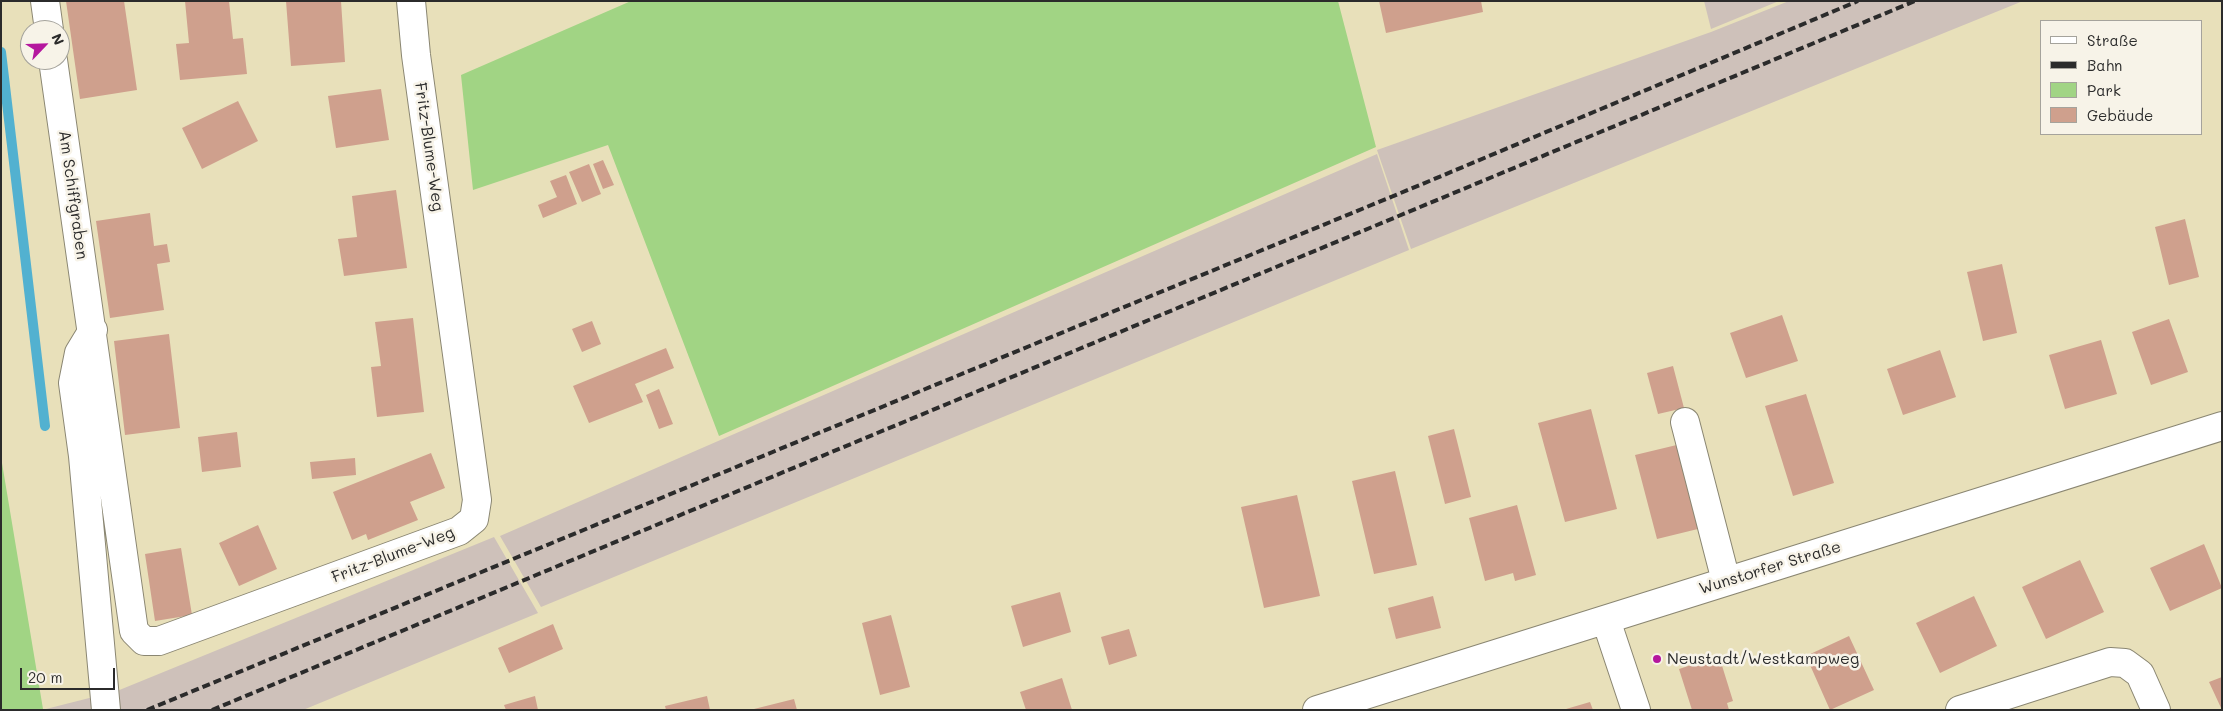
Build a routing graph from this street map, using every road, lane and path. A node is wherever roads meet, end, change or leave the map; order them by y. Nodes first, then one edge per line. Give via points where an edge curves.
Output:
1 (44, 1) edge
2 (411, 1) edge
3 (47, 20) edge
4 (54, 70) edge
5 (93, 330) junction
6 (1685, 422) dead end
7 (2222, 426) edge
8 (1726, 581) junction
9 (1606, 620) junction
10 (106, 710) edge
11 (1317, 710) edge
12 (1636, 710) edge
13 (1960, 710) edge
14 (2156, 710) edge

1 - 3 street
2 - 5 street, Fritz-Blume-Weg via 477,500 474,518 459,531 159,641 144,641 134,631
4 - 5 street, Am Schiffgraben
5 - 10 street via 79,353 73,383 84,466
6 - 8 street
7 - 8 street, Wunstorfer Straße
8 - 9 street, Wunstorfer Straße
9 - 11 street, Wunstorfer Straße
9 - 12 street
13 - 14 street via 2110,662 2125,663 2140,674

